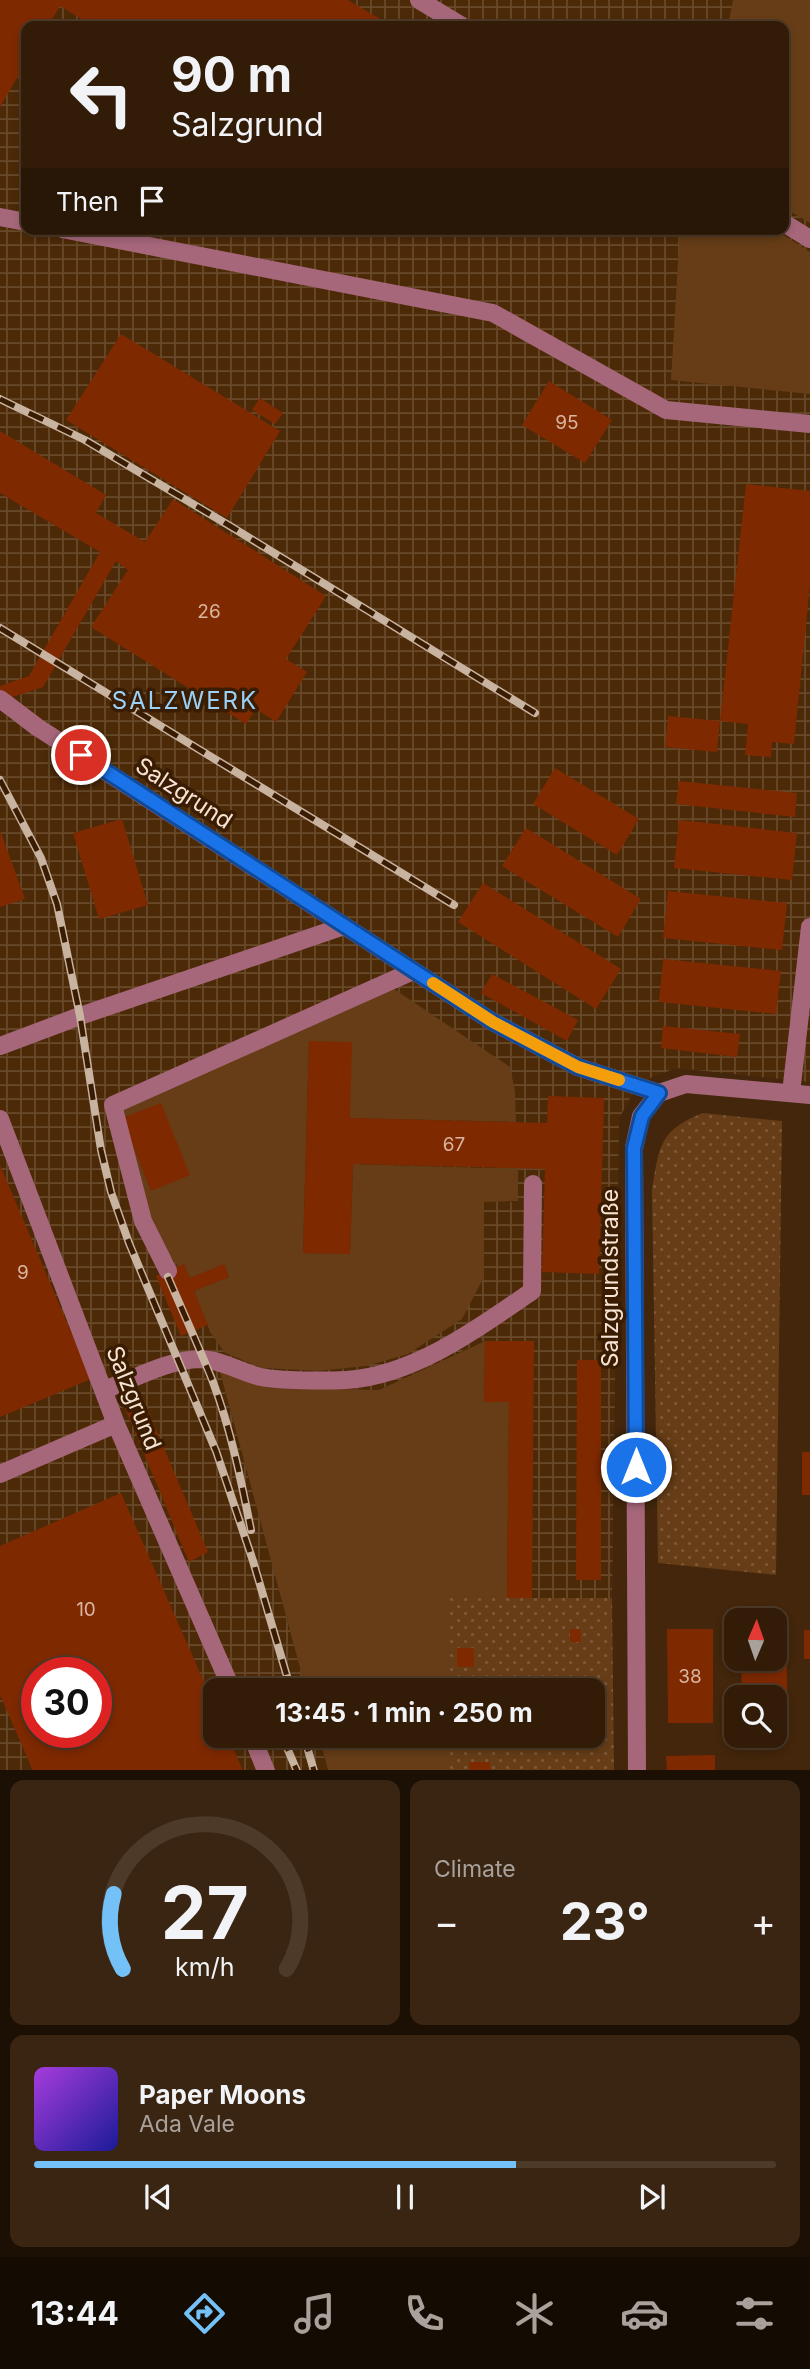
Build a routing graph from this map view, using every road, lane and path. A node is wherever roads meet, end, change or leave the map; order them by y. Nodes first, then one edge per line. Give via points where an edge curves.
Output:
1 (419, 0) edge
2 (454, 21) edge
3 (0, 217) edge
4 (21, 221) edge
5 (789, 226) edge
6 (93, 235) edge
7 (810, 239) edge
8 (810, 425) edge
9 (0, 699) edge
10 (344, 926) junction
11 (810, 927) edge
12 (413, 971) junction
13 (0, 1046) edge
14 (659, 1093) junction
15 (791, 1093) junction
16 (810, 1095) edge
17 (0, 1119) edge
18 (533, 1184) dead end
19 (168, 1271) dead end
20 (104, 1390) junction
21 (116, 1424) junction
22 (0, 1474) edge
23 (227, 1678) edge
24 (257, 1748) edge
25 (267, 1770) edge
26 (636, 1770) edge

1 - 2 street
3 - 4 street
5 - 7 street
6 - 8 street via 493,313 666,410
9 - 10 street, Salzgrund
10 - 12 street, Salzgrund
10 - 13 street
11 - 15 street
12 - 14 street, Salzgrund via 493,1022 578,1067
12 - 19 street via 113,1105 143,1221
14 - 15 street via 686,1084
14 - 26 street, Salzgrundstraße via 642,1116 634,1148
15 - 16 street
17 - 20 street, Salzgrund
18 - 20 street via 532,1291 421,1361 346,1380 263,1378 203,1359 179,1362
20 - 21 street, Salzgrund
21 - 22 street
21 - 23 street, Salzgrund
24 - 25 street

